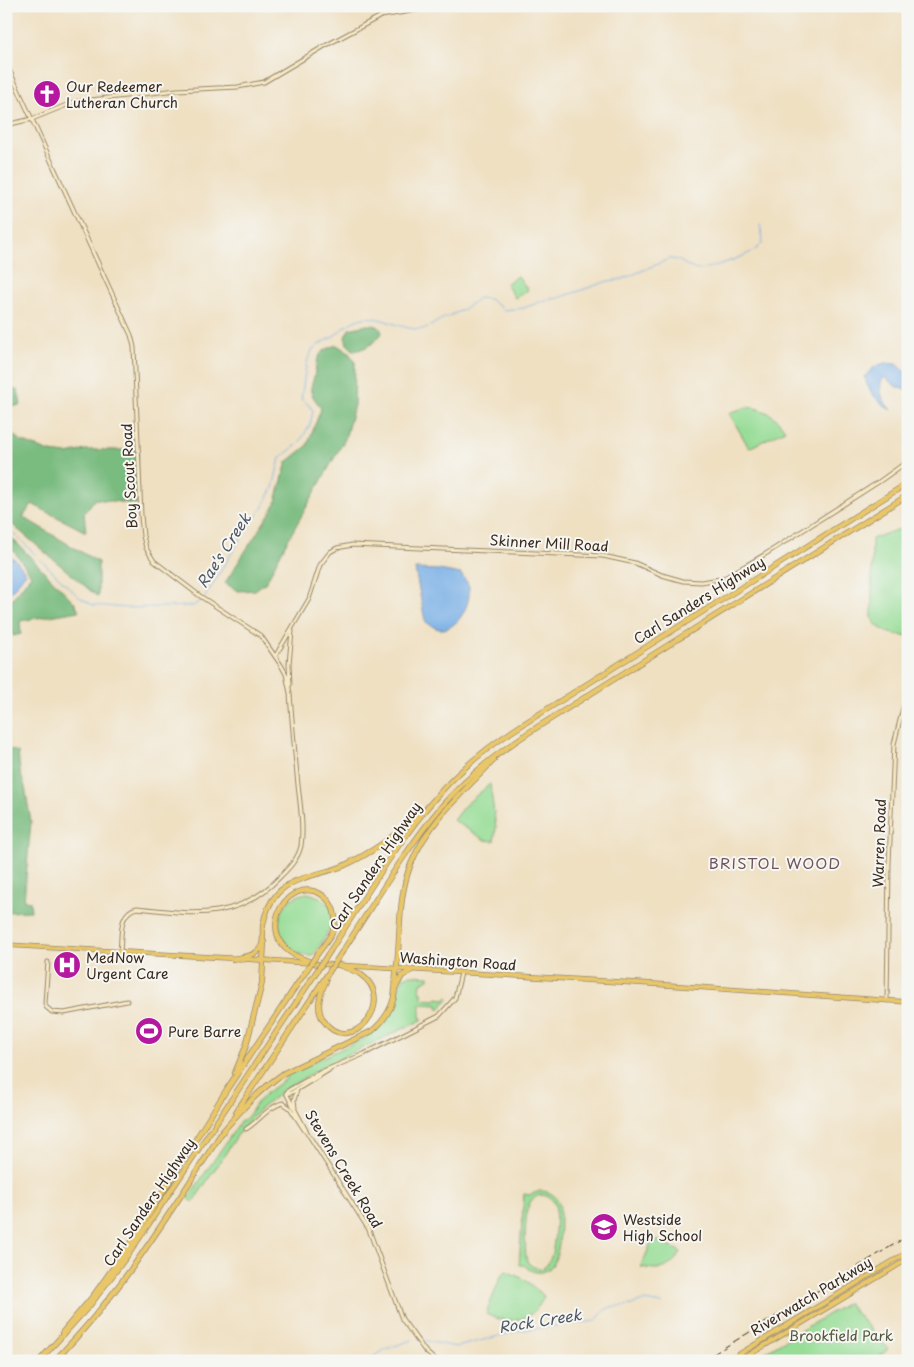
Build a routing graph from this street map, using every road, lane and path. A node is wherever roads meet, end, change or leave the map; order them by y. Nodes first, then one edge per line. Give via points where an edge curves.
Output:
1 (441, 6) edge
2 (6, 63) edge
3 (32, 119) junction
4 (6, 125) edge
5 (908, 461) edge
6 (908, 483) edge
7 (908, 495) edge
8 (292, 630) junction
9 (276, 655) junction
10 (908, 688) edge
11 (290, 693) junction
12 (505, 748) junction
13 (438, 795) junction
14 (266, 914) junction
15 (6, 945) edge
16 (120, 952) junction
17 (233, 959) junction
18 (264, 961) junction
19 (48, 962) dead end
20 (317, 964) junction
21 (339, 965) junction
22 (397, 969) junction
23 (412, 970) junction
24 (461, 973) junction
25 (326, 978) junction
26 (396, 987) junction
27 (127, 1001) dead end
28 (888, 1001) junction
29 (908, 1002) edge
30 (336, 1066) junction
31 (300, 1087) junction
32 (227, 1089) junction
33 (286, 1093) junction
34 (296, 1111) junction
35 (246, 1129) dead end
36 (223, 1132) junction
37 (308, 1134) junction
38 (908, 1252) edge
39 (908, 1259) edge
40 (51, 1348) junction
41 (39, 1361) edge
42 (54, 1361) edge
43 (436, 1361) edge
44 (728, 1361) edge
45 (739, 1361) edge

1 - 3 street via 381,16 264,82 74,102
2 - 3 street, Boy Scout Road
3 - 4 street
3 - 9 street, Boy Scout Road via 131,335 141,516 146,548 154,561 261,636
5 - 8 street, Skinner Mill Road via 764,555 728,576 710,581 684,581 635,563 604,556 345,546 330,552 320,565 312,592
6 - 13 highway, Carl Sanders Highway via 511,732 473,760
7 - 12 highway, Carl Sanders Highway
8 - 9 street, Skinner Mill Road
8 - 11 street
9 - 11 street, Boy Scout Road via 286,674
10 - 28 street, Warren Road via 894,744
11 - 16 street, Boy Scout Road via 302,837 291,865 258,896 229,910 137,908 129,911 123,922
12 - 22 highway via 449,807 414,856 403,892
12 - 25 highway, Carl Sanders Highway, bridge via 475,773 435,815
13 - 14 highway via 397,834 361,856 332,870 286,885
13 - 40 highway, Carl Sanders Highway, bridge via 403,841 130,1252 91,1304
14 - 17 highway via 260,949 252,955
14 - 18 highway
15 - 16 main road, Washington Road
16 - 17 main road, Washington Road
17 - 18 main road, Washington Road
18 - 20 main road, Washington Road
18 - 32 highway via 263,978 246,1046
19 - 27 street via 45,1003 52,1012
20 - 21 main road, Washington Road
20 - 32 highway, bridge via 289,952 280,942 277,932 280,908 286,899 302,891 315,892 330,903 334,910 333,930 318,953 304,974
21 - 22 main road, Washington Road
21 - 25 highway via 362,976 372,990 374,1009 363,1027 344,1033 334,1030 324,1021 319,1003
22 - 23 main road, Washington Road
22 - 26 highway
23 - 24 main road, Washington Road
23 - 26 highway via 401,978
24 - 28 main road, Washington Road
24 - 30 street via 455,998 439,1016
25 - 36 highway, Carl Sanders Highway
26 - 36 highway via 393,1002 380,1024 358,1039 270,1082 250,1099
28 - 29 main road, Washington Road
30 - 31 street
30 - 33 street
31 - 33 street
31 - 34 street via 295,1093
32 - 40 highway via 132,1240
33 - 34 street, Stevens Creek Road
34 - 37 street, Stevens Creek Road
35 - 37 street via 277,1104 282,1104 290,1108
36 - 42 highway, Carl Sanders Highway via 123,1281
37 - 43 street, Stevens Creek Road via 369,1230 402,1319
38 - 44 main road, Riverwatch Parkway
39 - 45 main road, Riverwatch Parkway
40 - 41 highway, Carl Sanders Highway

